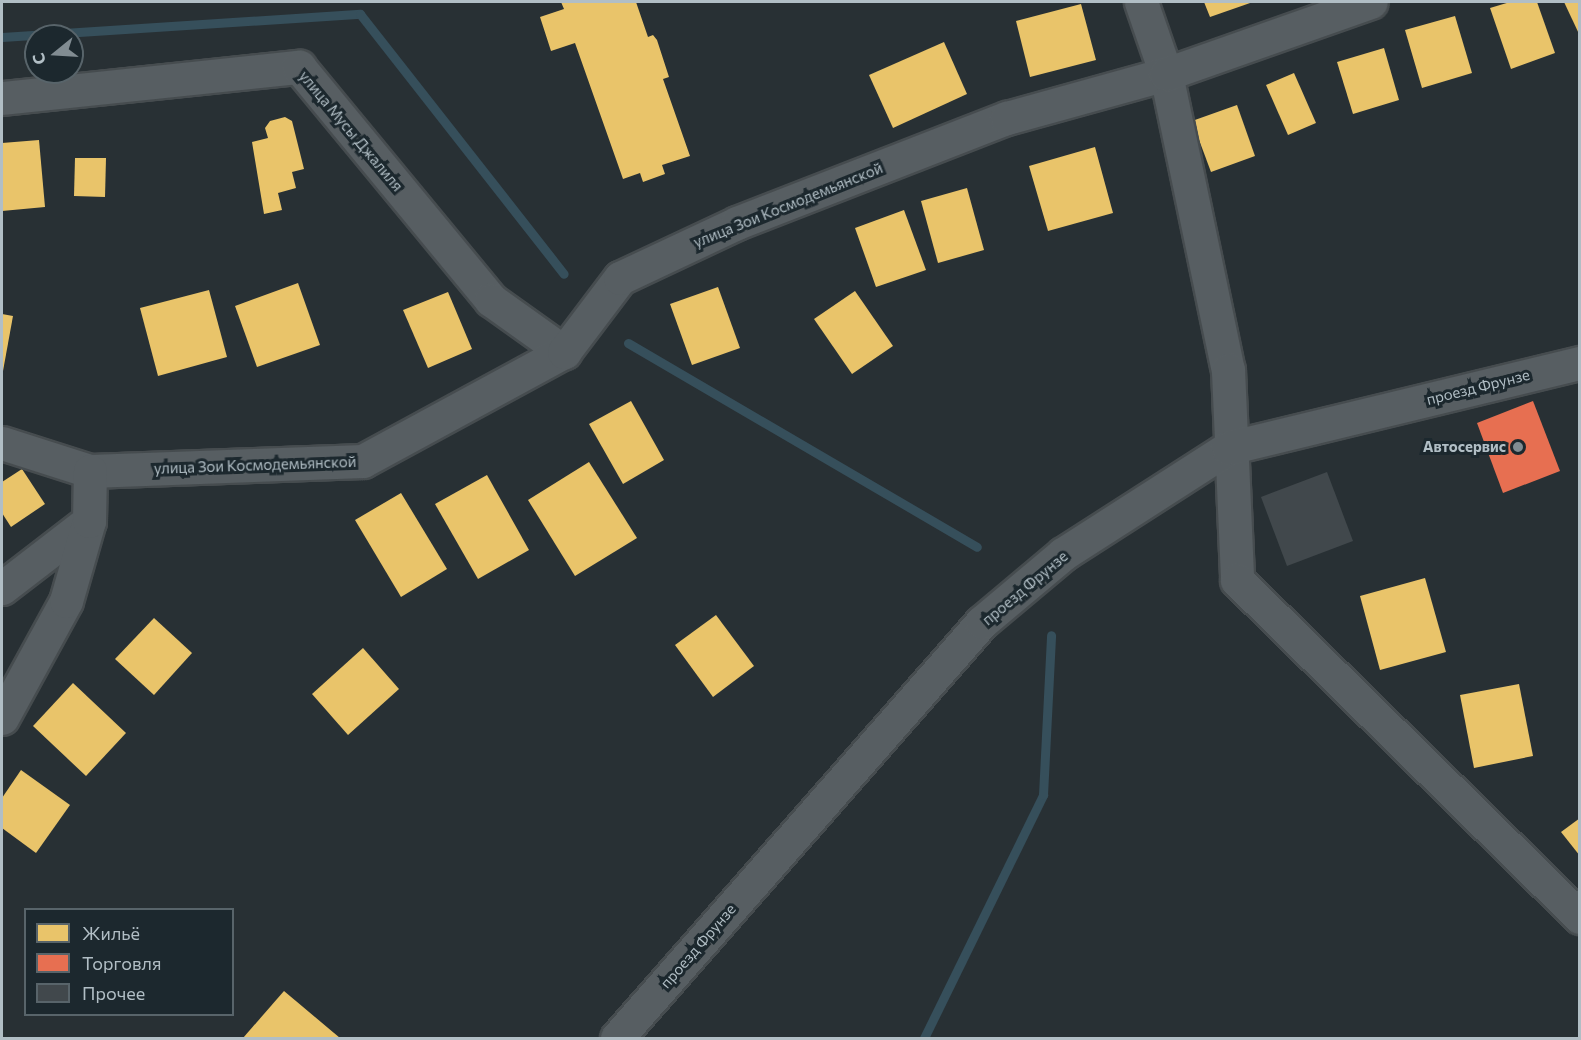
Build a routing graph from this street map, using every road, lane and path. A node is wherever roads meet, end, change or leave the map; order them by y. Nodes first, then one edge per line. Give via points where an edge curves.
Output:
1 (1141, 2) edge
2 (1371, 2) edge
3 (1166, 74) junction
4 (2, 98) edge
5 (564, 352) junction
6 (1580, 363) edge
7 (2, 444) edge
8 (1228, 448) junction
9 (90, 471) junction
10 (89, 521) junction
11 (2, 588) edge
12 (2, 718) edge
13 (1580, 917) edge
14 (617, 1038) edge

1 - 3 street
2 - 3 street, улица Зои Космодемьянской
3 - 5 street, улица Зои Космодемьянской via 1007,118 737,222 620,278
3 - 8 street via 1228,370
4 - 5 street, улица Мусы Джалиля via 298,67 491,300
5 - 9 street, улица Зои Космодемьянской via 363,461
6 - 8 street, проезд Фрунзе
7 - 9 street, улица Зои Космодемьянской
8 - 13 street via 1237,580
8 - 14 street, проезд Фрунзе via 1063,554 982,622
9 - 10 street
10 - 11 street
10 - 12 street via 66,601

